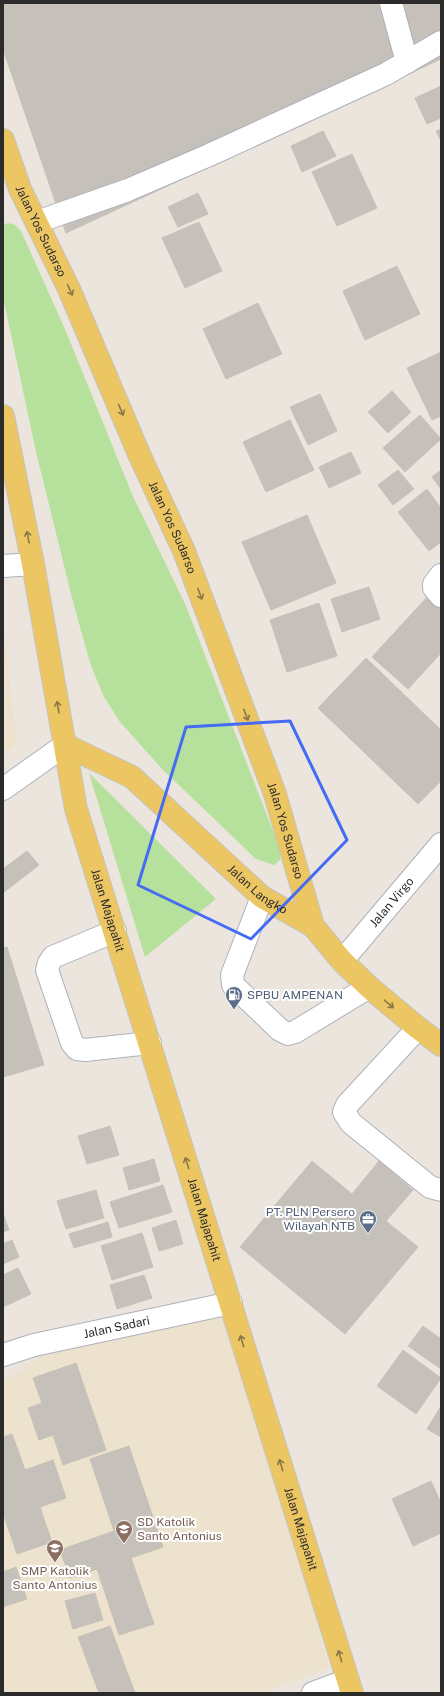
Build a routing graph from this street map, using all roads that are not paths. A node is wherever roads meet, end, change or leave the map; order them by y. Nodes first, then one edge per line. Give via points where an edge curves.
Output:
1 (392, 3) edge
2 (441, 42) edge
3 (407, 62) junction
4 (3, 140) edge
5 (12, 192) edge
6 (36, 222) junction
7 (3, 416) edge
8 (33, 564) junction
9 (3, 566) edge
10 (441, 575) edge
11 (441, 596) edge
12 (65, 745) junction
13 (3, 789) edge
14 (441, 844) edge
15 (262, 897) junction
16 (314, 926) junction
17 (115, 931) junction
18 (342, 961) junction
19 (369, 986) junction
20 (418, 1028) junction
21 (150, 1043) junction
22 (441, 1045) edge
23 (441, 1190) edge
24 (230, 1302) junction
25 (3, 1355) edge
26 (350, 1686) edge
27 (313, 1693) edge

1 - 3 street
2 - 3 street
3 - 6 street via 387,77 204,151 129,192
4 - 5 main road, Jalan Yos Sudarso
5 - 6 main road, Jalan Yos Sudarso
6 -> 16 main road, Jalan Yos Sudarso via 69,289 139,454 184,551 275,794
8 -> 7 main road
8 - 9 street
12 -> 8 main road
10 - 11 street via 434,588
12 - 13 street
12 - 15 main road, Jalan Langko via 132,777
12 - 17 main road, Jalan Majapahit via 76,809
14 - 18 street, Jalan Virgo
15 - 16 main road, Jalan Langko
15 - 19 street via 232,975 233,985 280,1030 288,1034 295,1032
16 - 18 main road, Jalan Langko
17 - 21 main road, Jalan Majapahit
17 - 21 street via 53,957 47,970 72,1043 77,1049
18 - 19 main road, Jalan Langko
19 -> 20 main road, Jalan Langko
20 - 22 main road, Jalan Langko
20 - 23 street via 347,1105 344,1112 351,1123 430,1187
24 -> 21 main road, Jalan Majapahit
24 - 25 street, Jalan Sadari via 34,1345
26 -> 24 main road, Jalan Majapahit
26 - 27 street

